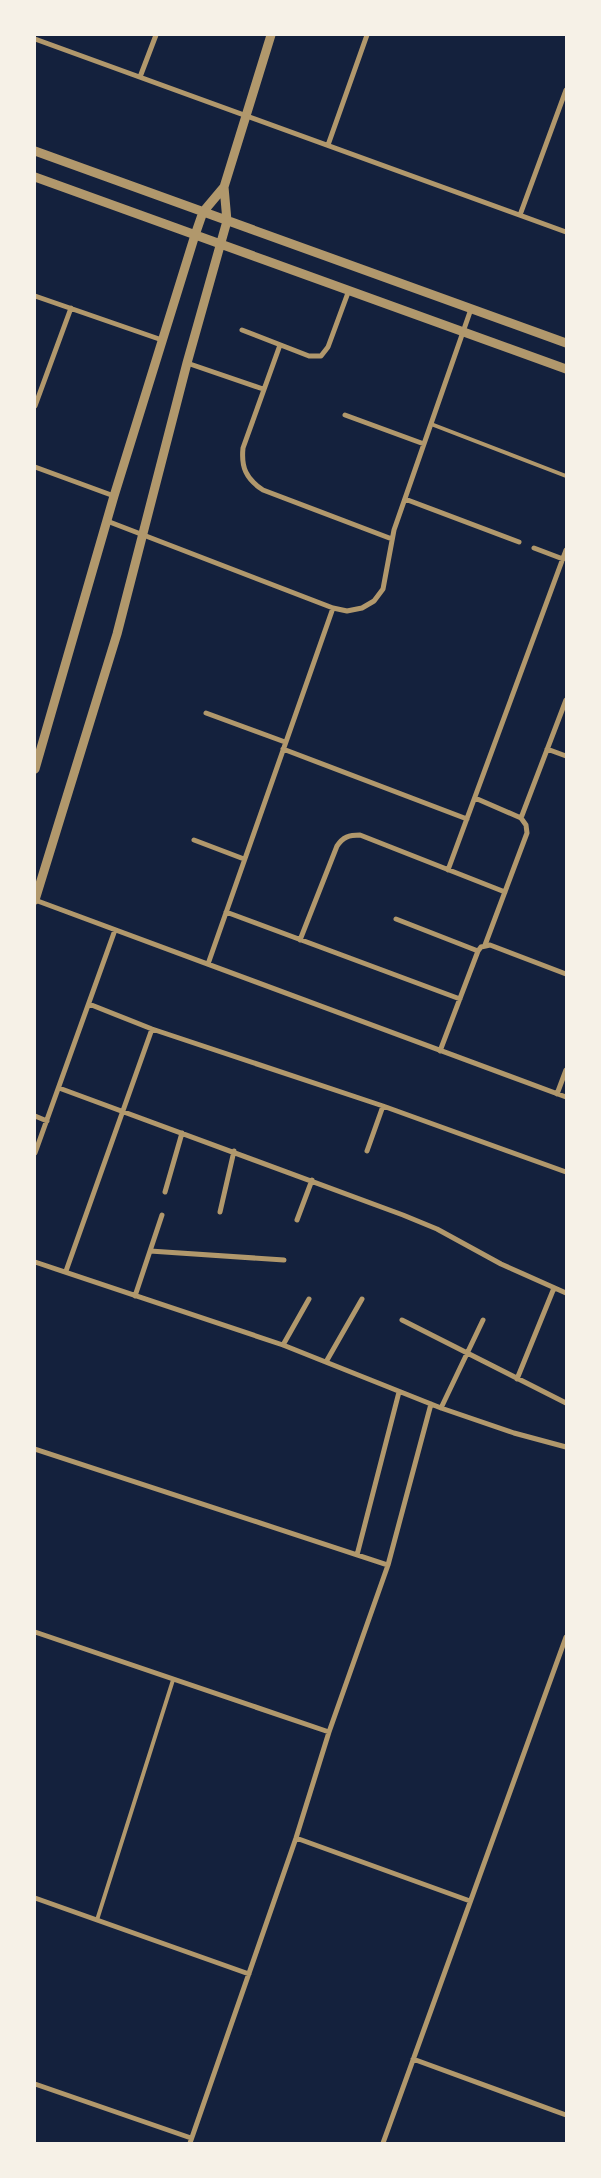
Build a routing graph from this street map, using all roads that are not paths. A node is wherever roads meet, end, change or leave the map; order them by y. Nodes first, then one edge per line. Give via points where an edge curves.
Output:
1 (156, 35) edge
2 (271, 35) edge
3 (367, 35) edge
4 (35, 39) edge
5 (140, 77) junction
6 (566, 90) edge
7 (246, 117) junction
8 (328, 145) junction
9 (35, 151) edge
10 (35, 177) edge
11 (224, 187) junction
12 (203, 212) junction
13 (520, 215) junction
14 (227, 220) junction
15 (566, 232) edge
16 (195, 235) junction
17 (221, 244) junction
18 (349, 290) junction
19 (35, 296) edge
20 (71, 308) junction
21 (471, 309) junction
22 (242, 330) dead end
23 (463, 332) junction
24 (162, 340) junction
25 (280, 344) junction
26 (566, 344) edge
27 (187, 363) junction
28 (566, 369) edge
29 (264, 389) junction
30 (35, 406) edge
31 (345, 415) dead end
32 (431, 424) junction
33 (424, 444) junction
34 (35, 467) edge
35 (566, 476) edge
36 (114, 496) junction
37 (405, 499) junction
38 (107, 521) junction
39 (143, 534) junction
40 (392, 538) junction
41 (519, 542) dead end
42 (534, 548) dead end
43 (566, 550) edge
44 (564, 561) edge
45 (333, 608) junction
46 (566, 700) edge
47 (206, 713) dead end
48 (285, 742) junction
49 (282, 749) junction
50 (547, 749) junction
51 (37, 753) edge
52 (566, 756) edge
53 (35, 769) edge
54 (475, 798) junction
55 (521, 818) junction
56 (467, 819) junction
57 (194, 840) dead end
58 (244, 859) junction
59 (448, 870) junction
60 (505, 892) junction
61 (35, 900) edge
62 (226, 912) junction
63 (396, 919) dead end
64 (116, 930) junction
65 (300, 940) junction
66 (485, 945) junction
67 (478, 951) junction
68 (208, 964) junction
69 (566, 974) edge
70 (460, 999) junction
71 (89, 1004) junction
72 (152, 1029) junction
73 (440, 1050) junction
74 (566, 1070) edge
75 (59, 1088) junction
76 (557, 1094) junction
77 (566, 1098) edge
78 (383, 1106) junction
79 (123, 1112) junction
80 (35, 1116) edge
81 (47, 1121) junction
82 (182, 1133) junction
83 (234, 1151) junction
84 (367, 1151) dead end
85 (35, 1153) edge
86 (566, 1172) edge
87 (312, 1180) junction
88 (165, 1192) dead end
89 (220, 1212) dead end
90 (162, 1215) dead end
91 (297, 1220) dead end
92 (150, 1251) junction
93 (284, 1260) dead end
94 (35, 1262) edge
95 (66, 1272) junction
96 (554, 1288) junction
97 (566, 1293) edge
98 (135, 1296) junction
99 (308, 1299) dead end
100 (362, 1300) dead end
101 (402, 1320) dead end
102 (483, 1320) dead end
103 (283, 1345) junction
104 (468, 1355) junction
105 (326, 1362) junction
106 (517, 1379) junction
107 (399, 1392) junction
108 (566, 1403) edge
109 (431, 1404) junction
110 (441, 1408) junction
111 (566, 1447) edge
112 (35, 1450) edge
113 (357, 1554) junction
114 (388, 1565) junction
115 (35, 1632) edge
116 (566, 1639) edge
117 (173, 1680) junction
118 (329, 1732) junction
119 (296, 1838) junction
120 (35, 1898) edge
121 (470, 1901) junction
122 (97, 1920) junction
123 (249, 1974) junction
124 (413, 2059) junction
125 (35, 2084) edge
126 (566, 2115) edge
127 (190, 2141) edge
128 (383, 2143) edge

1 - 5 street
2 - 7 street
3 - 8 street
4 - 5 street
5 - 7 street
6 - 13 street
7 - 8 street
7 - 11 street
8 - 13 street
9 - 12 street
10 - 16 street
11 - 12 street
11 - 14 street
12 - 14 street
12 - 16 street
13 - 15 street
14 - 17 street
14 - 21 street
16 - 17 street
16 - 24 street
17 - 18 street
17 - 27 street
18 - 23 street
18 - 25 street via 328,347 321,356 309,356
19 - 20 street
20 - 24 street
20 - 30 street
21 - 23 street
21 - 26 street
22 - 25 street
23 - 28 street
23 - 32 street
24 - 36 street
25 - 29 street
27 - 29 street
27 - 39 street
29 - 40 street via 243,448 245,473 252,483 262,490
31 - 33 street
32 - 33 street
32 - 35 lane
33 - 37 street
34 - 36 street
36 - 38 street
37 - 40 street
37 - 41 street
38 - 39 street
38 - 51 street
39 - 45 street
39 - 61 street via 117,634
40 - 45 street via 383,589 374,600 362,608 347,611
42 - 44 street
43 - 44 street
44 - 54 street
45 - 48 street
46 - 50 street
47 - 48 street
48 - 49 street
49 - 56 street
49 - 58 street
50 - 52 street
50 - 55 street
51 - 53 street
54 - 55 street
54 - 56 street
55 - 60 street via 527,833
56 - 59 street
57 - 58 street
58 - 62 street
59 - 60 street
59 - 65 street via 360,835 342,839
60 - 66 street
61 - 64 street
62 - 65 street
62 - 68 street
63 - 67 street
64 - 68 street
64 - 71 street
65 - 70 street
66 - 67 street
66 - 69 street
67 - 70 street
68 - 73 street
70 - 73 street
71 - 72 street
71 - 75 street
72 - 78 street
72 - 79 street
73 - 76 street
74 - 76 street
75 - 79 street
75 - 81 street
76 - 77 street
78 - 84 street
78 - 86 street
79 - 82 street
79 - 95 street
80 - 81 street
81 - 85 street
82 - 83 street
82 - 88 street
83 - 87 street
83 - 89 street
87 - 91 street
87 - 96 street via 437,1229
90 - 92 street
92 - 93 street
92 - 98 street
94 - 95 street
95 - 98 street
96 - 97 street
96 - 106 street
98 - 103 street
99 - 103 street
100 - 105 street
101 - 104 street
102 - 104 street
103 - 105 street
104 - 106 street
104 - 110 street
105 - 107 street
106 - 108 street
107 - 109 street
107 - 113 street
109 - 110 street
109 - 114 street
110 - 111 street
112 - 113 street
113 - 114 street
114 - 118 street
115 - 117 street
116 - 121 street
117 - 118 street
117 - 122 lane
118 - 119 street
119 - 121 street
119 - 123 street
120 - 122 street
121 - 124 street
122 - 123 street
123 - 127 street
124 - 126 street
124 - 128 street
125 - 127 street

